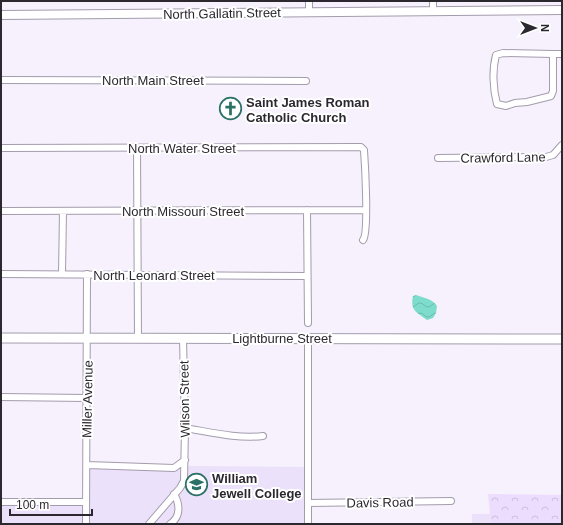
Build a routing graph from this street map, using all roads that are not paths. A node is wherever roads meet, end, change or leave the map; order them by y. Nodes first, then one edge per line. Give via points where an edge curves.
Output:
1 (309, 1) edge
2 (433, 1) edge
3 (433, 10) junction
4 (562, 10) edge
5 (309, 12) junction
6 (1, 15) edge
7 (553, 54) junction
8 (562, 54) edge
9 (1, 80) edge
10 (306, 81) dead end
11 (562, 144) edge
12 (1, 148) edge
13 (137, 148) junction
14 (438, 158) dead end
15 (307, 210) junction
16 (366, 210) junction
17 (1, 211) edge
18 (63, 211) junction
19 (137, 211) junction
20 (363, 240) dead end
21 (1, 274) edge
22 (62, 274) junction
23 (87, 274) junction
24 (138, 275) junction
25 (307, 276) junction
26 (308, 323) dead end
27 (1, 338) edge
28 (87, 338) junction
29 (138, 338) junction
30 (183, 338) junction
31 (308, 338) junction
32 (562, 339) edge
33 (1, 397) edge
34 (87, 398) junction
35 (185, 428) junction
36 (263, 436) dead end
37 (185, 460) junction
38 (87, 465) junction
39 (174, 494) junction
40 (452, 501) dead end
41 (1, 502) edge
42 (86, 502) junction
43 (308, 503) junction
44 (86, 524) edge
45 (149, 524) edge
46 (170, 524) edge
47 (308, 524) edge

1 - 5 street
2 - 3 street
3 - 4 street, North Gallatin Street
3 - 5 street, North Gallatin Street
5 - 6 street, North Gallatin Street
7 - 7 street via 496,55 496,104 506,106 552,96
7 - 8 street
9 - 10 street, North Main Street
11 - 14 street, Crawford Lane via 552,155 546,157
12 - 13 street, North Water Street
13 - 16 street, North Water Street via 363,148
13 - 19 street
15 - 16 street, North Missouri Street
15 - 19 street, North Missouri Street
15 - 25 street
16 - 20 street via 366,232
17 - 18 street, North Missouri Street
18 - 19 street, North Missouri Street
18 - 22 street
19 - 24 street
21 - 22 street, North Leonard Street
22 - 23 street, North Leonard Street
23 - 24 street, North Leonard Street
23 - 28 street, Miller Avenue
24 - 25 street, North Leonard Street
24 - 29 street
25 - 26 street
27 - 28 main road, Lightburne Street
28 - 29 main road, Lightburne Street
28 - 34 street, Miller Avenue
29 - 30 main road, Lightburne Street
30 - 31 main road, Lightburne Street
30 - 35 street, Wilson Street
31 - 32 main road, Lightburne Street
31 - 43 street
33 - 34 street
34 - 38 street, Miller Avenue
35 - 36 street via 234,436
35 - 37 street, Wilson Street
37 - 38 street via 174,468
37 - 39 street, Wilson Street via 184,481
38 - 42 street, Miller Avenue
39 - 45 street, Wilson Street
39 - 46 street via 179,512
40 - 43 street, Davis Road
41 - 42 street
42 - 44 street, Miller Avenue
43 - 47 street

